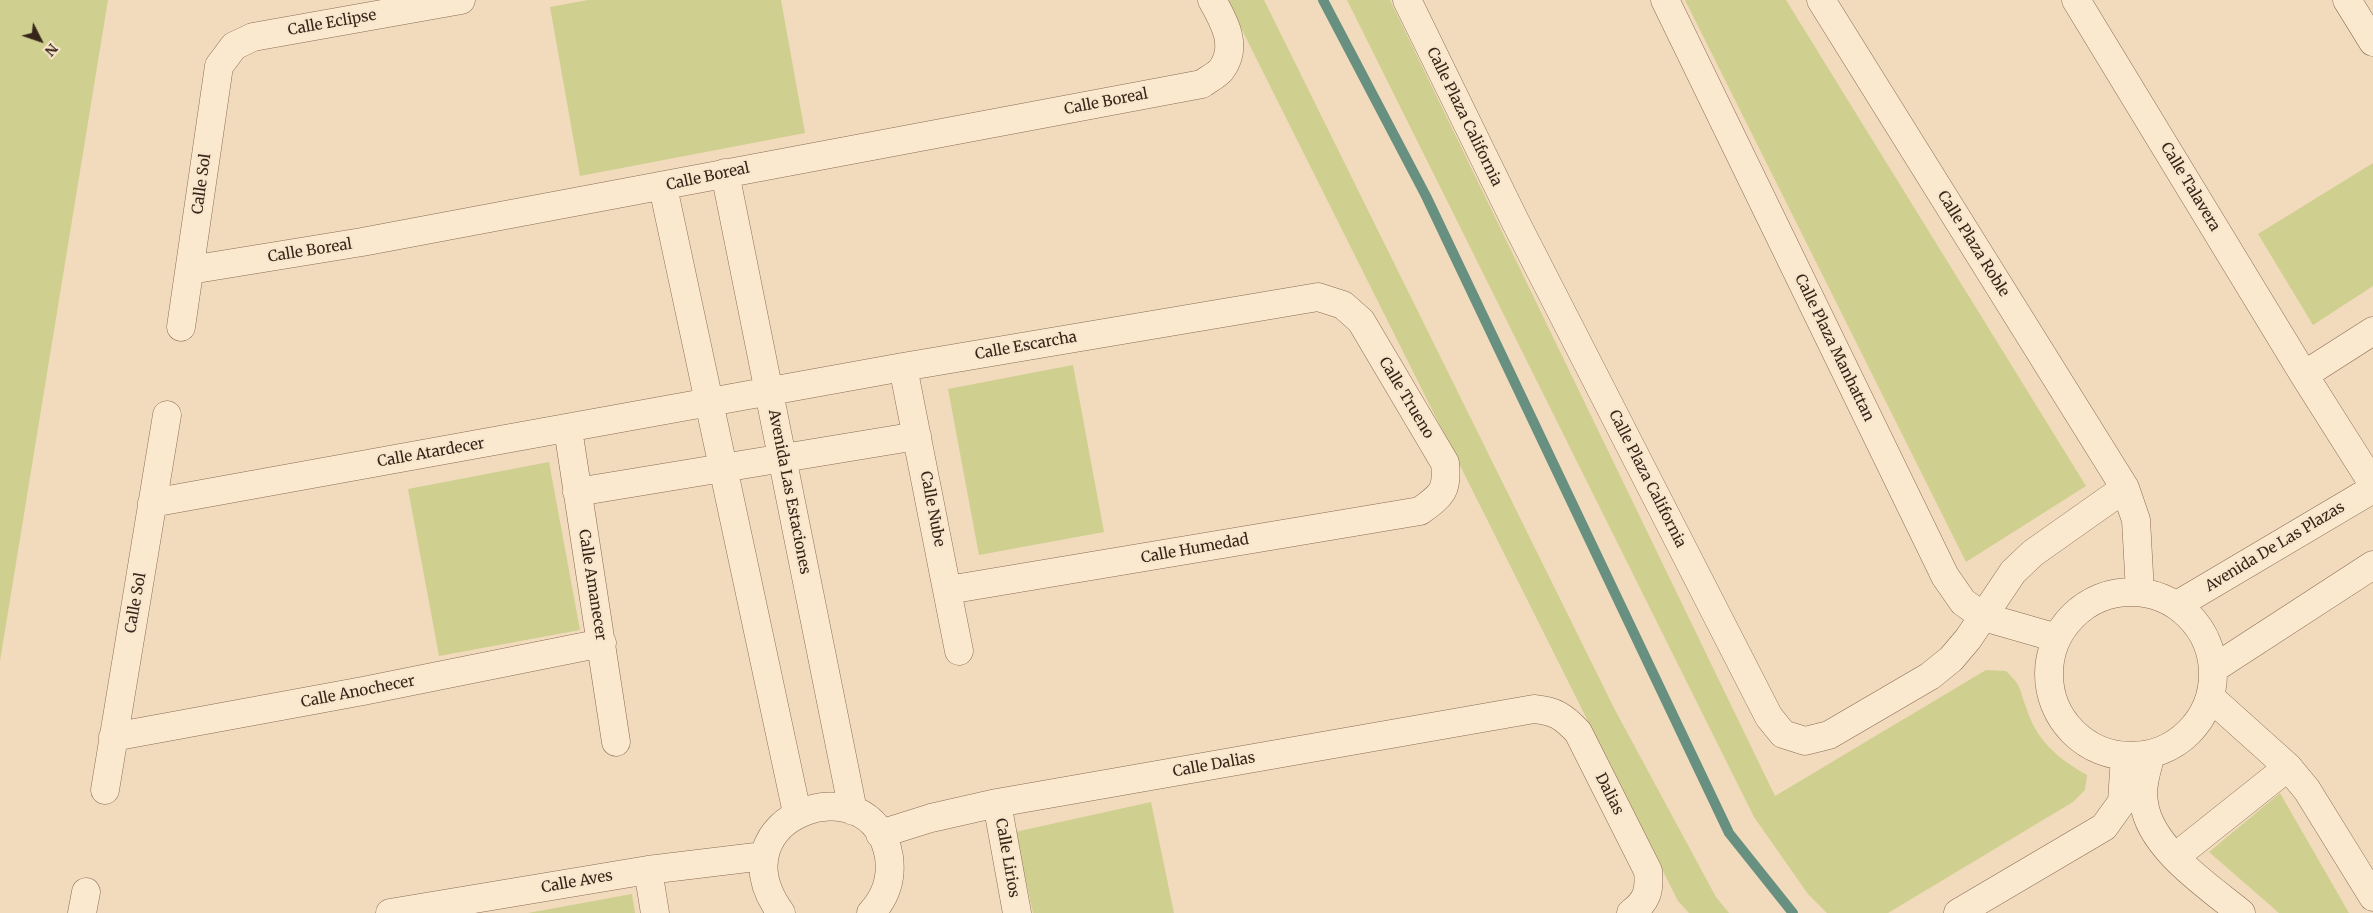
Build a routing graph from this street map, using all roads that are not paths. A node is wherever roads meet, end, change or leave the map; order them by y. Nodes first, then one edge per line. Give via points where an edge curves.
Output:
1 (461, 0) edge
2 (1212, 0) edge
3 (1407, 0) edge
4 (1665, 0) edge
5 (1821, 0) edge
6 (2076, 0) edge
7 (2347, 0) edge
8 (2373, 42) edge
9 (234, 46) joint
10 (725, 173) junction
11 (663, 187) junction
12 (190, 270) junction
13 (1343, 305) joint
14 (181, 327) dead end
15 (2372, 333) edge
16 (903, 367) junction
17 (2304, 375) junction
18 (769, 392) junction
19 (709, 403) junction
20 (167, 415) dead end
21 (568, 429) junction
22 (918, 436) junction
23 (782, 458) junction
24 (723, 468) junction
25 (2373, 484) edge
26 (2125, 488) junction
27 (2373, 489) edge
28 (577, 492) junction
29 (1438, 498) joint
30 (152, 503) junction
31 (2373, 565) edge
32 (948, 590) junction
33 (2140, 592) junction
34 (2178, 605) junction
35 (1984, 617) junction
36 (2057, 638) junction
37 (602, 643) junction
38 (959, 651) dead end
39 (2213, 669) junction
40 (2210, 697) junction
41 (1550, 710) joint
42 (113, 737) junction
43 (616, 742) dead end
44 (2138, 755) junction
45 (2288, 767) junction
46 (106, 790) dead end
47 (997, 803) junction
48 (853, 811) junction
49 (797, 813) junction
50 (880, 834) junction
51 (764, 856) junction
52 (2174, 857) junction
53 (648, 870) junction
54 (2373, 897) edge
55 (390, 913) edge
56 (656, 913) edge
57 (781, 913) edge
58 (871, 913) edge
59 (1017, 913) edge
60 (1631, 913) edge
61 (1958, 913) edge
62 (2240, 913) edge

1 - 9 street, Calle Eclipse via 253,38
2 - 10 street, Calle Boreal via 1229,31 1229,52 1221,70 1202,84
3 - 35 street, Calle Plaza California via 1515,221 1768,717 1783,734 1805,741 1829,736 1930,676 1950,659
4 - 35 street, Calle Plaza Manhattan via 1945,576 1963,602
5 - 26 street, Calle Plaza Roble
6 - 17 street, Calle Talavera
7 - 8 street
9 - 12 street, Calle Sol via 219,66
10 - 11 street, Calle Boreal
10 - 18 street, Avenida Las Estaciones
11 - 12 street, Calle Boreal
11 - 19 street
12 - 14 street, Calle Sol
13 - 16 street, Calle Escarcha via 1318,297
13 - 29 street, Calle Trueno via 1361,321 1445,463 1447,481
15 - 17 street
16 - 18 street, Calle Escarcha
16 - 22 street, Calle Nube
17 - 25 street, Calle Talavera
18 - 19 street, Calle Escarcha
18 - 23 street, Avenida Las Estaciones
19 - 21 street, Calle Atardecer
19 - 24 street
20 - 30 street, Calle Sol
21 - 28 street, Calle Amanecer
21 - 30 street, Calle Atardecer
22 - 23 street
22 - 32 street, Calle Nube
23 - 24 street
23 - 48 street, Avenida Las Estaciones
24 - 28 street
24 - 49 street
26 - 33 street, Calle Plaza Roble via 2136,520
26 - 35 street via 2033,553 2013,572
27 - 34 street, Avenida De Las Plazas
28 - 37 street, Calle Amanecer
29 - 32 street, Calle Humedad via 1420,511
30 - 42 street, Calle Sol
31 - 39 street
32 - 38 street, Calle Nube
33 - 34 street
33 - 36 street via 2105,596 2088,603 2070,618
34 - 39 street via 2195,621 2207,641
35 - 36 street, Calle Plaza Manhattan
36 - 44 street via 2049,663 2050,690 2059,715 2076,736 2098,750
37 - 42 street, Calle Anochecer
37 - 43 street, Calle Amanecer
39 - 40 street
40 - 44 street via 2197,722 2177,742
40 - 45 street
41 - 47 street, Calle Dalias via 1534,708
41 - 60 street, Dalias via 1578,732 1648,871 1650,890 1642,905
42 - 46 street, Calle Sol
44 - 52 street via 2144,777 2144,804 2154,831
44 - 61 street via 2122,802 2104,827
45 - 52 street
45 - 54 street via 2307,790
47 - 50 street, Calle Dalias
47 - 59 street, Calle Lirios
48 - 49 street via 815,806
48 - 50 street
49 - 51 street via 782,824
50 - 58 street via 888,850 888,886
51 - 53 street, Calle Aves
51 - 57 street via 763,877 769,897
52 - 62 street
53 - 55 street, Calle Aves
53 - 56 street

